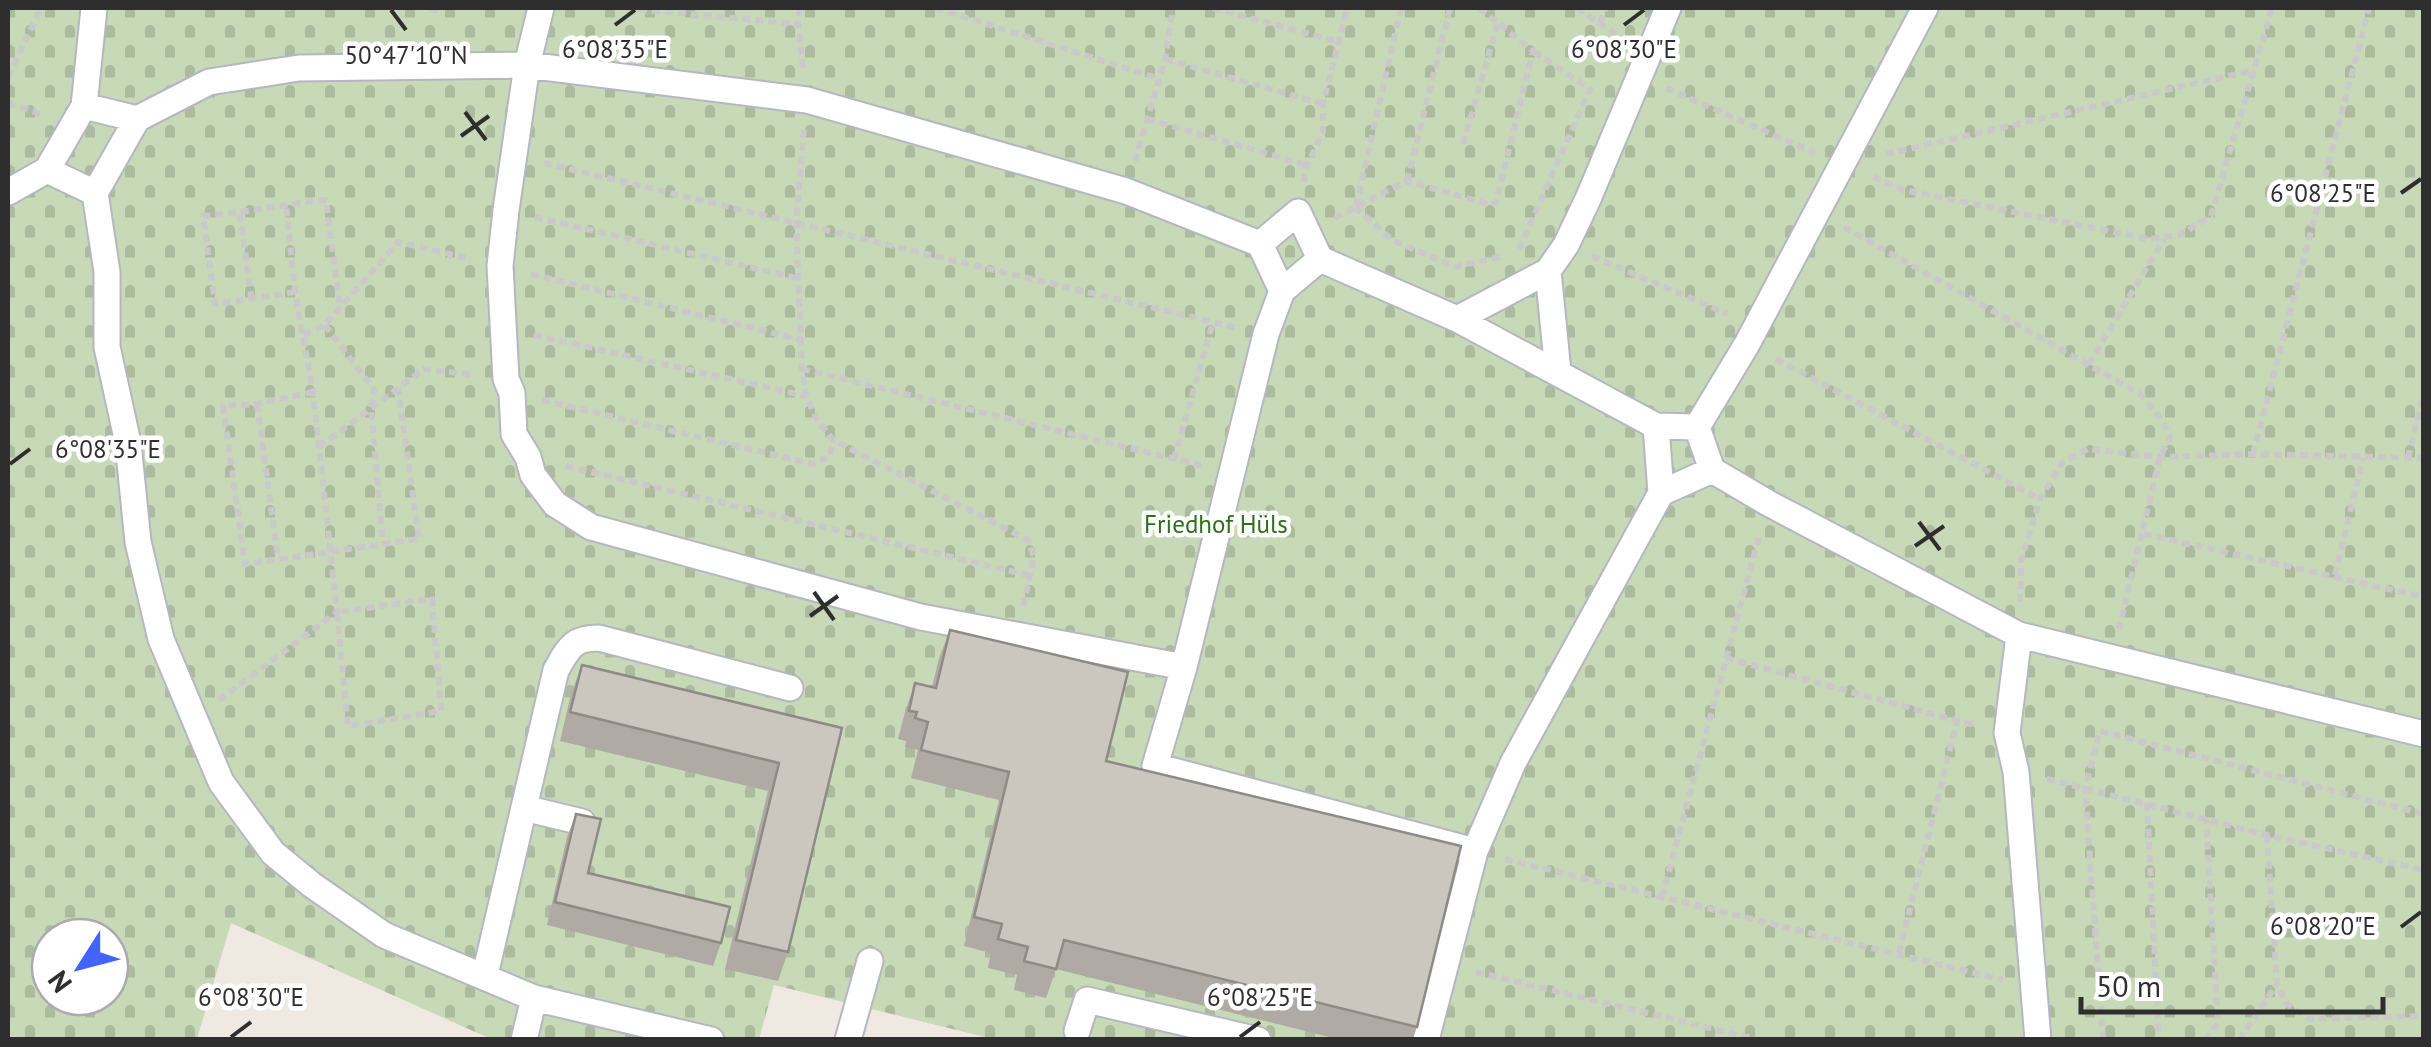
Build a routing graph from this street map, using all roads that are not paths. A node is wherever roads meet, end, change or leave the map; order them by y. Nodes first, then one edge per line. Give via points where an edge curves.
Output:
1 (94, 8) edge
2 (541, 8) edge
3 (1668, 8) edge
4 (1925, 8) edge
5 (527, 66) junction
6 (84, 106) junction
7 (137, 119) junction
8 (47, 170) junction
9 (8, 192) edge
10 (94, 193) junction
11 (1260, 244) junction
12 (1320, 260) junction
13 (1548, 271) junction
14 (1282, 291) junction
15 (1457, 320) junction
16 (1558, 372) junction
17 (1656, 426) junction
18 (1697, 427) junction
19 (1712, 470) junction
20 (1661, 494) junction
21 (2019, 635) junction
22 (1184, 667) junction
23 (790, 688) dead end
24 (2424, 734) edge
25 (524, 808) junction
26 (582, 822) edge
27 (1475, 851) junction
28 (870, 961) dead end
29 (485, 975) junction
30 (534, 998) junction
31 (1077, 1031) dead end
32 (524, 1040) edge
33 (711, 1040) edge
34 (848, 1040) edge
35 (1258, 1040) edge
36 (1426, 1040) edge
37 (2038, 1040) edge

1 - 6 lane
2 - 5 lane
3 - 13 lane via 1566,245
4 - 18 lane
5 - 7 lane via 299,68 208,82
5 - 11 lane via 807,100 1126,191
5 - 22 lane via 500,266 502,328 514,434 554,504 592,526 921,617
6 - 7 lane
6 - 8 lane
7 - 10 lane
8 - 9 lane
8 - 10 lane
10 - 29 lane via 106,272 107,347 128,443 138,542 160,640 222,782 273,853 312,885 384,935
11 - 12 lane via 1298,212
11 - 14 lane
12 - 14 lane
12 - 15 lane
13 - 15 lane
13 - 16 lane
14 - 22 lane
15 - 16 lane
16 - 17 lane
17 - 18 lane
17 - 20 lane
18 - 19 lane
19 - 20 lane
19 - 21 lane
20 - 27 lane via 1513,763
21 - 24 lane
21 - 37 lane via 2008,733
22 - 27 lane via 1155,766
23 - 25 lane via 582,638 556,670
25 - 26 lane
25 - 29 lane
27 - 36 lane
28 - 34 lane
29 - 30 lane
30 - 32 lane
30 - 33 lane
31 - 35 lane via 1086,1000

